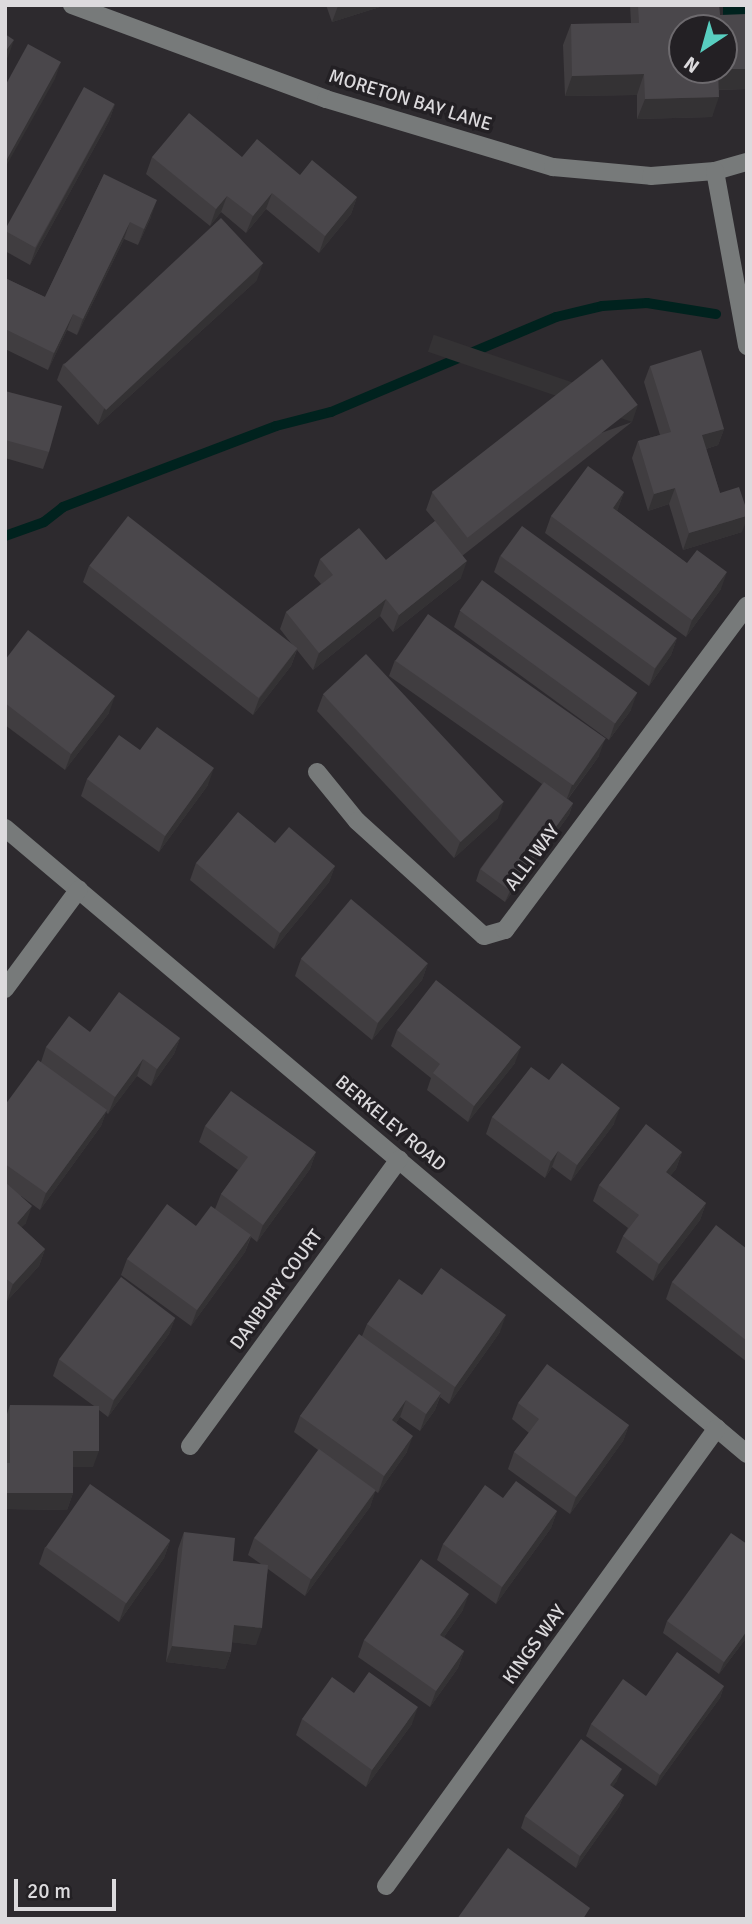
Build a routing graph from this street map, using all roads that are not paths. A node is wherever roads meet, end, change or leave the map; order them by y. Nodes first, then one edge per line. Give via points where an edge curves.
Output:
1 (72, 5) edge
2 (747, 162) edge
3 (715, 172) junction
4 (747, 346) edge
5 (747, 605) edge
6 (317, 772) dead end
7 (5, 828) edge
8 (79, 888) junction
9 (5, 989) edge
10 (399, 1159) junction
11 (718, 1428) junction
12 (190, 1446) dead end
13 (747, 1454) edge
14 (386, 1886) dead end

1 - 3 street, MORETON BAY LANE via 326,99 553,167 651,176
2 - 3 street, MORETON BAY LANE
3 - 4 street
5 - 6 street, ALLI WAY via 505,930 484,936 357,821
7 - 8 street, BERKELEY ROAD
8 - 9 street
8 - 10 street, BERKELEY ROAD
10 - 11 street, BERKELEY ROAD
10 - 12 street, DANBURY COURT
11 - 13 street, BERKELEY ROAD
11 - 14 street, KINGS WAY

